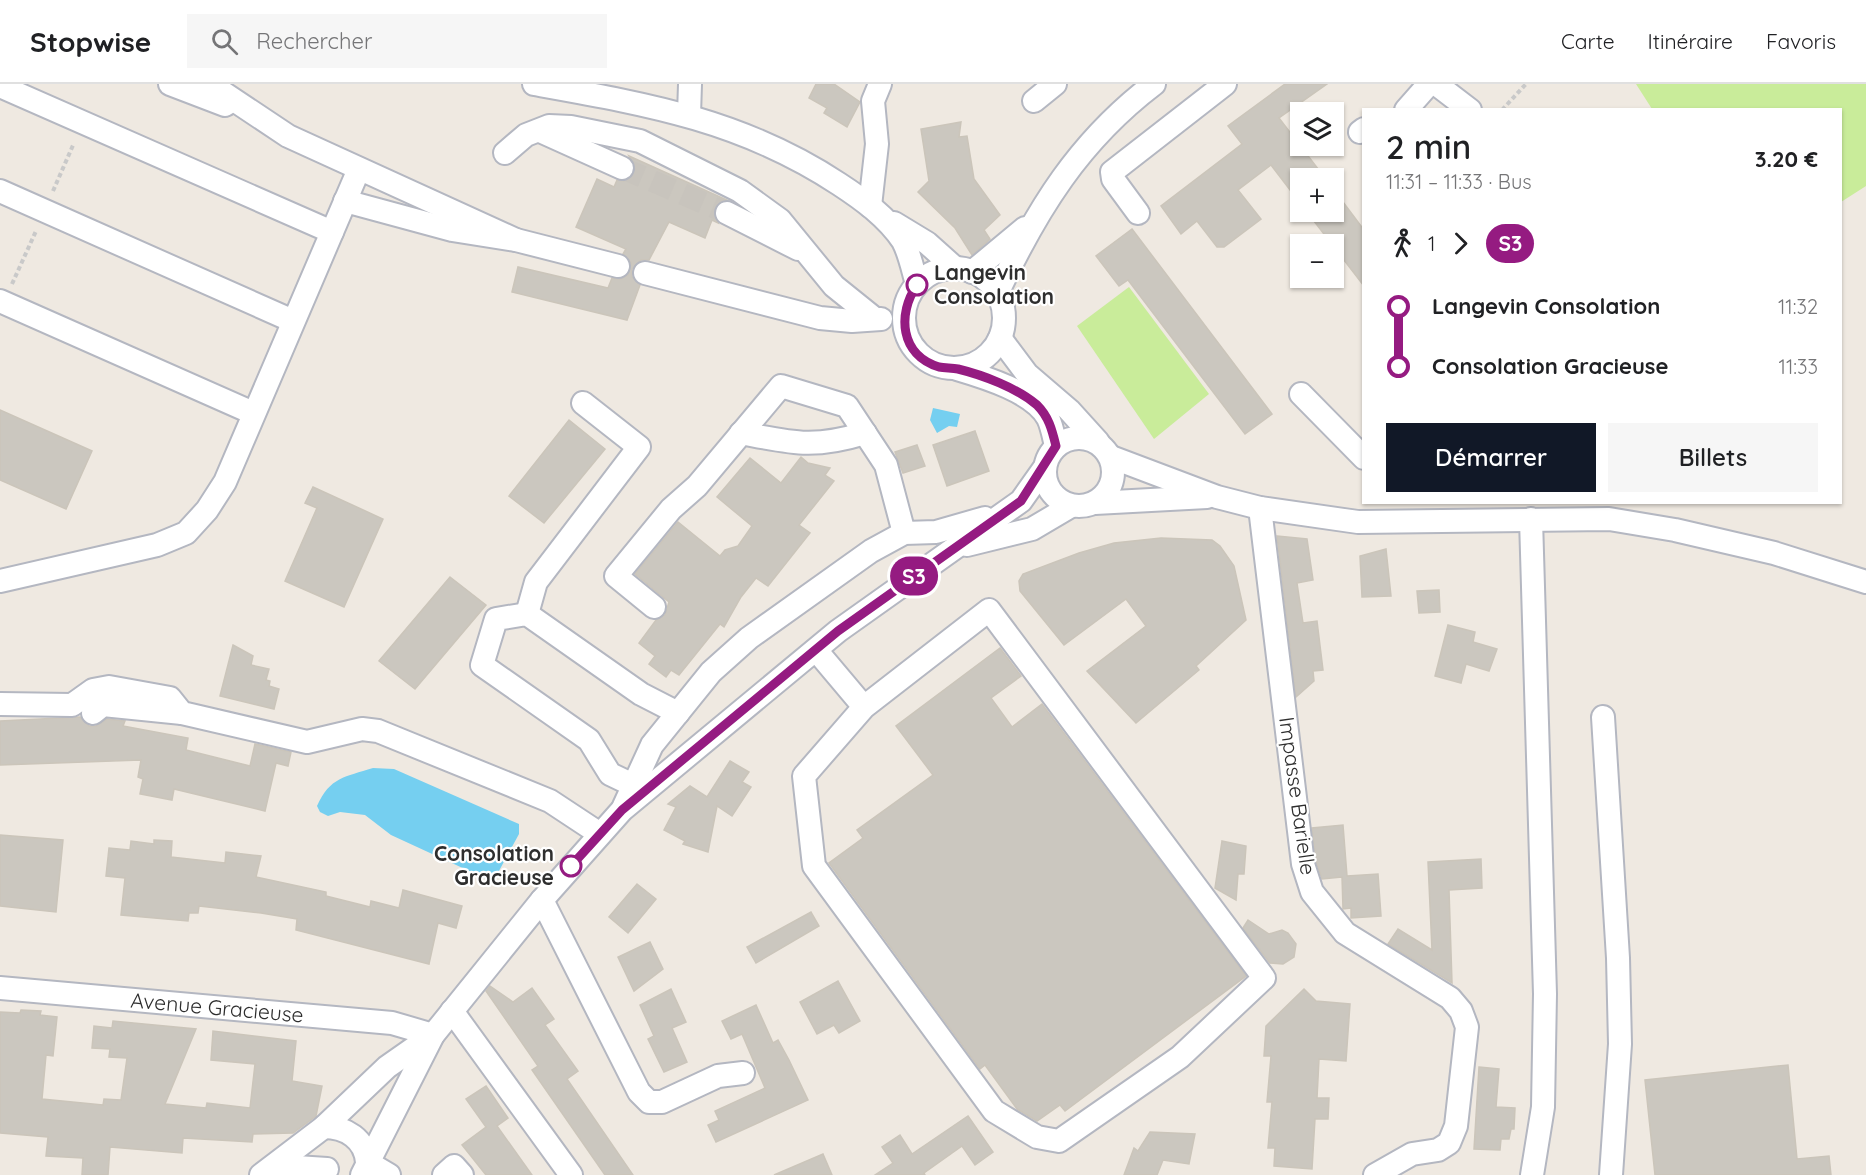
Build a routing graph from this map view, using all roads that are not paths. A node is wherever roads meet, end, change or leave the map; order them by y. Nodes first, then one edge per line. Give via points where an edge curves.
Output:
1 (171, 84) edge
2 (210, 84) edge
3 (230, 84) edge
4 (534, 84) edge
5 (690, 84) edge
6 (880, 84) edge
7 (1055, 84) edge
8 (1225, 84) edge
9 (1429, 84) edge
10 (1436, 84) edge
11 (0, 86) edge
12 (1149, 86) edge
13 (1034, 101) dead end
14 (1408, 108) edge
15 (1467, 108) edge
16 (689, 116) junction
17 (261, 118) junction
18 (539, 130) junction
19 (505, 153) dead end
20 (622, 168) tunnel mouth
21 (359, 169) junction
22 (0, 191) edge
23 (345, 201) junction
24 (873, 209) junction
25 (727, 213) tunnel mouth
26 (1138, 213) dead end
27 (1033, 221) junction
28 (332, 232) junction
29 (516, 240) junction
30 (812, 258) junction
31 (618, 266) dead end
32 (963, 270) junction
33 (645, 273) dead end
34 (917, 285) junction
35 (998, 294) junction
36 (2, 302) edge
37 (875, 319) junction
38 (293, 321) junction
39 (903, 321) junction
40 (1000, 338) junction
41 (957, 369) junction
42 (1301, 394) dead end
43 (583, 403) dead end
44 (253, 413) junction
45 (741, 433) junction
46 (865, 433) junction
47 (1056, 446) junction
48 (1104, 450) junction
49 (1362, 456) edge
50 (1045, 467) junction
51 (1217, 497) junction
52 (1095, 503) junction
53 (1071, 506) junction
54 (1260, 508) junction
55 (1608, 511) edge
56 (1638, 512) edge
57 (1004, 513) junction
58 (1531, 519) junction
59 (904, 534) junction
60 (951, 549) junction
61 (0, 581) edge
62 (1866, 582) edge
63 (654, 607) dead end
64 (527, 614) junction
65 (816, 650) junction
66 (0, 704) edge
67 (864, 707) junction
68 (93, 713) dead end
69 (182, 713) junction
70 (678, 713) junction
71 (1603, 717) dead end
72 (633, 785) junction
73 (622, 810) junction
74 (600, 834) junction
75 (542, 900) junction
76 (0, 988) edge
77 (452, 1011) junction
78 (433, 1035) junction
79 (743, 1073) dead end
80 (320, 1130) junction
81 (375, 1171) edge
82 (262, 1173) edge
83 (335, 1173) edge
84 (444, 1175) edge
85 (462, 1175) edge
86 (571, 1175) edge
87 (1375, 1175) edge
88 (1532, 1175) edge
89 (1611, 1175) edge

1 - 17 street
2 - 17 street
3 - 17 street
4 - 16 street
5 - 16 street
6 - 24 street via 873,101 877,144
7 - 13 street
8 - 26 street via 1112,172
9 - 14 street
10 - 15 street
11 - 28 street
12 - 27 street via 1069,166
16 - 24 street via 801,159
17 - 21 street via 288,136
18 - 19 street via 526,135
18 - 20 street
18 - 30 street via 549,126 571,127 640,141 740,191 780,220
21 - 23 street
21 - 29 street
22 - 38 street
23 - 28 street
23 - 29 street via 452,230
24 - 32 street
24 - 34 street via 903,242
25 - 30 street
27 - 32 street
27 - 35 street
28 - 38 street
29 - 31 street
30 - 37 street via 834,286
32 - 34 street via 928,275
32 - 35 street via 987,280
33 - 37 street via 820,318
34 - 39 street via 908,297
35 - 40 street via 1003,308
36 - 44 street
37 - 39 street
38 - 44 street
39 - 41 street via 912,346 924,359 939,367
40 - 41 street via 978,363
40 - 48 street via 1027,374 1069,410
41 - 47 street via 1019,393 1036,405 1048,418
42 - 49 street
43 - 64 street via 639,447 536,582
44 - 61 street via 225,482 207,510 186,532 157,545
45 - 46 street via 803,445 836,442
45 - 46 street via 781,387 847,406
45 - 63 street via 616,576
46 - 59 street via 886,465
47 - 48 street via 1069,438 1084,437
47 - 50 street
48 - 51 street
48 - 52 street via 1114,474 1108,491
50 - 53 street via 1046,484 1056,498
50 - 57 street via 1021,501
51 - 52 street
51 - 54 street
52 - 53 street
53 - 60 street via 1032,529
54 - 58 street via 1359,522
54 - 87 street, Impasse Barielle via 1303,864 1312,892 1345,933 1450,998 1467,1027 1456,1126 1449,1143 1438,1150 1412,1154
55 - 56 street
55 - 58 street
56 - 62 street
57 - 59 street via 936,532
57 - 60 street
58 - 88 street via 1545,994 1543,1107
59 - 70 street via 871,551 748,638 711,672
60 - 65 street
64 - 70 street via 641,694
64 - 72 street via 496,619 482,665 589,740 610,774
65 - 67 street
65 - 73 street
66 - 69 street via 72,705 93,690 109,687 170,698
67 - 67 street via 804,776 814,866 994,1111 1037,1137 1059,1141 1180,1057 1264,978 989,610
68 - 69 street via 102,705
69 - 74 street via 307,742 362,729 378,731 550,801
70 - 72 street via 652,745
71 - 89 street via 1620,1044
72 - 73 street
73 - 74 street
74 - 75 street
75 - 77 street
75 - 79 street via 639,1092 649,1102 662,1102 718,1076
76 - 78 street, Avenue Gracieuse via 392,1023
77 - 78 street
77 - 86 street
78 - 80 street via 387,1067
78 - 81 street via 429,1058
80 - 81 street via 334,1127 358,1139
80 - 82 street
80 - 83 street via 320,1160
81 - 83 street
82 - 83 street via 296,1167
84 - 85 street via 454,1166

